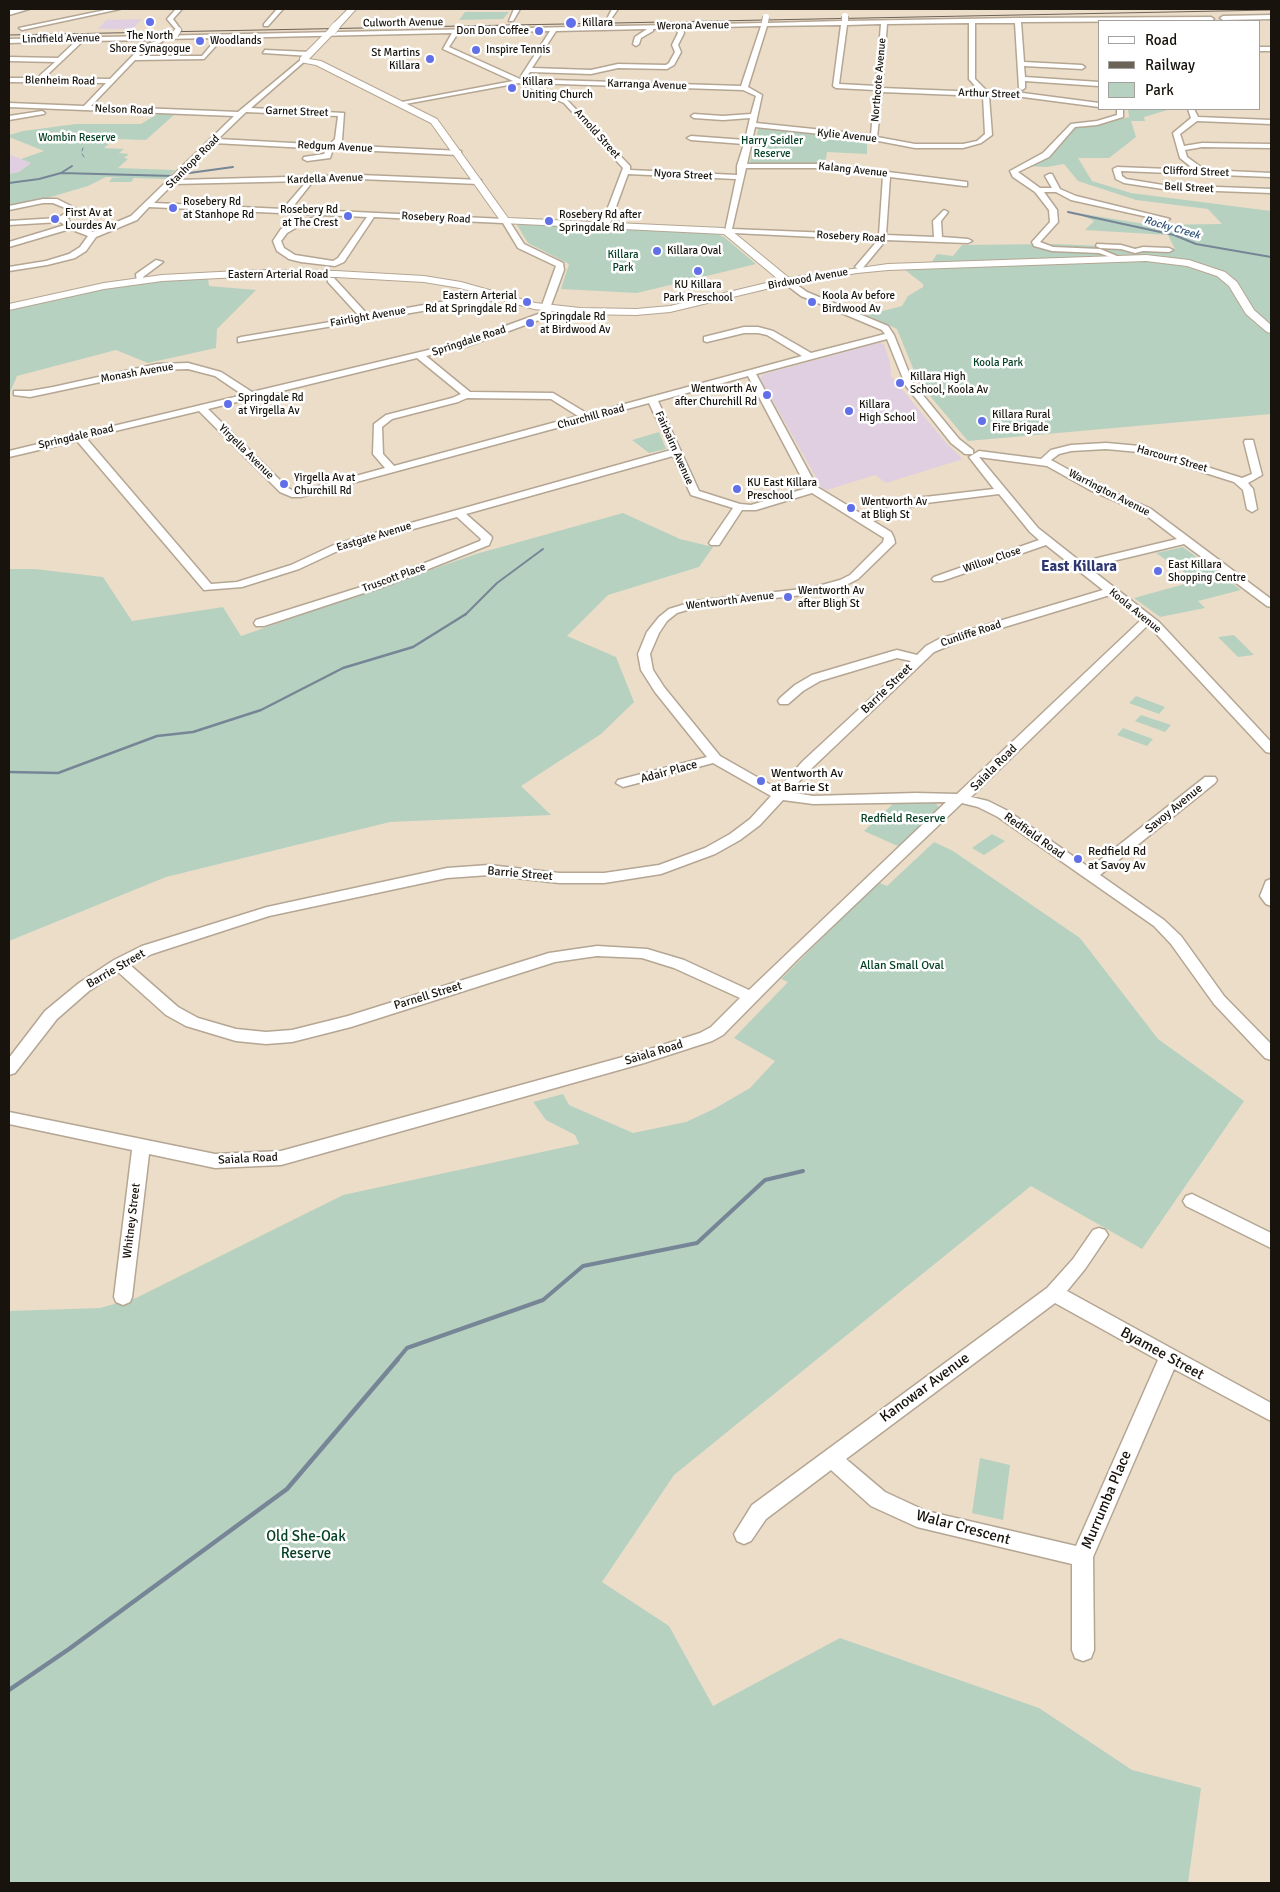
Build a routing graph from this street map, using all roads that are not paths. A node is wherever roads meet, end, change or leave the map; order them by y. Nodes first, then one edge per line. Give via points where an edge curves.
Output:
1 (17, 9) edge
2 (25, 9) edge
3 (115, 9) edge
4 (179, 9) edge
5 (280, 9) edge
6 (352, 9) edge
7 (517, 9) edge
8 (614, 9) edge
9 (9, 11) edge
10 (855, 14) dead end
11 (755, 16) dead end
12 (845, 16) edge
13 (1271, 17) edge
14 (104, 18) dead end
15 (766, 18) edge
16 (618, 19) dead end
17 (511, 20) junction
18 (521, 20) dead end
19 (1018, 20) junction
20 (1158, 20) edge
21 (972, 21) junction
22 (502, 22) dead end
23 (884, 22) junction
24 (347, 24) dead end
25 (275, 25) dead end
26 (679, 26) junction
27 (647, 27) junction
28 (22, 28) dead end
29 (333, 28) junction
30 (554, 28) junction
31 (456, 31) junction
32 (176, 34) junction
33 (222, 36) junction
34 (82, 39) junction
35 (9, 41) edge
36 (636, 44) dead end
37 (264, 52) dead end
38 (307, 57) junction
39 (133, 58) junction
40 (9, 60) edge
41 (60, 60) junction
42 (631, 61) dead end
43 (1021, 64) junction
44 (618, 66) junction
45 (1082, 67) dead end
46 (528, 70) junction
47 (1022, 78) junction
48 (9, 80) edge
49 (38, 80) junction
50 (111, 81) junction
51 (520, 82) junction
52 (1098, 84) edge
53 (744, 88) junction
54 (879, 89) junction
55 (986, 94) junction
56 (1023, 95) junction
57 (402, 104) junction
58 (9, 105) edge
59 (1098, 105) edge
60 (62, 107) junction
61 (86, 108) junction
62 (1120, 110) edge
63 (1191, 110) edge
64 (242, 112) junction
65 (694, 116) dead end
66 (753, 116) junction
67 (9, 118) edge
68 (1195, 119) junction
69 (1271, 122) edge
70 (751, 126) junction
71 (691, 138) dead end
72 (872, 138) junction
73 (213, 141) junction
74 (748, 142) junction
75 (1271, 146) edge
76 (331, 147) junction
77 (880, 147) dead end
78 (942, 147) junction
79 (1181, 148) junction
80 (458, 153) junction
81 (307, 159) dead end
82 (741, 166) junction
83 (1121, 168) joint
84 (627, 172) junction
85 (1194, 172) junction
86 (1203, 172) junction
87 (887, 173) junction
88 (1271, 175) edge
89 (1048, 176) dead end
90 (739, 177) junction
91 (311, 180) junction
92 (172, 182) junction
93 (478, 182) junction
94 (964, 184) dead end
95 (1199, 188) junction
96 (1038, 190) junction
97 (1057, 190) junction
98 (1271, 192) edge
99 (149, 205) junction
100 (9, 208) edge
101 (285, 211) junction
102 (298, 212) junction
103 (944, 212) dead end
104 (337, 214) junction
105 (372, 215) junction
106 (1166, 219) dead end
107 (60, 220) junction
108 (304, 221) junction
109 (504, 221) junction
110 (9, 222) edge
111 (71, 226) junction
112 (605, 226) junction
113 (728, 231) junction
114 (93, 235) junction
115 (882, 238) junction
116 (938, 240) junction
117 (968, 241) dead end
118 (9, 244) edge
119 (1064, 250) junction
120 (1169, 250) dead end
121 (1113, 256) dead end
122 (159, 262) dead end
123 (858, 267) dead end
124 (9, 269) edge
125 (331, 280) dead end
126 (140, 281) junction
127 (787, 281) junction
128 (496, 297) junction
129 (9, 307) edge
130 (546, 308) junction
131 (365, 317) junction
132 (1271, 330) edge
133 (890, 335) junction
134 (707, 339) dead end
135 (241, 340) dead end
136 (420, 356) junction
137 (809, 356) junction
138 (751, 374) junction
139 (17, 393) dead end
140 (466, 395) junction
141 (251, 396) junction
142 (653, 400) junction
143 (201, 408) junction
144 (588, 418) junction
145 (79, 437) junction
146 (1249, 442) dead end
147 (676, 452) junction
148 (9, 454) edge
149 (974, 454) junction
150 (1044, 461) junction
151 (392, 470) junction
152 (1242, 482) junction
153 (813, 490) junction
154 (1000, 491) junction
155 (292, 494) joint
156 (739, 507) junction
157 (1252, 509) dead end
158 (458, 512) junction
159 (865, 520) junction
160 (1185, 540) junction
161 (1046, 542) junction
162 (715, 543) dead end
163 (1078, 566) junction
164 (938, 579) dead end
165 (1111, 591) junction
166 (1271, 604) edge
167 (1148, 619) junction
168 (260, 623) dead end
169 (918, 659) junction
170 (784, 702) dead end
171 (1271, 749) edge
172 (715, 758) junction
173 (1210, 780) dead end
174 (623, 783) dead end
175 (780, 795) junction
176 (960, 798) junction
177 (1091, 875) junction
178 (1271, 884) edge
179 (1271, 901) edge
180 (119, 964) junction
181 (751, 997) junction
182 (1271, 1054) edge
183 (9, 1069) edge
184 (9, 1118) edge
185 (141, 1145) junction
186 (1192, 1200) dead end
187 (1100, 1235) dead end
188 (1271, 1241) edge
189 (1054, 1292) junction
190 (123, 1297) dead end
191 (1169, 1358) junction
192 (1271, 1414) edge
193 (831, 1458) junction
194 (744, 1534) dead end
195 (1082, 1557) junction
196 (1083, 1650) dead end

1 - 9 highway
2 - 9 highway
3 - 14 street
3 - 28 street
4 - 32 street via 170,20
5 - 25 street via 266,25
6 - 29 main road, Stanhope Road
7 - 17 street
8 - 16 street via 606,18
10 - 12 street
11 - 15 street
12 - 15 street, Werona Avenue
12 - 23 street, Werona Avenue
12 - 54 street, Arthur Street via 836,86
13 - 20 street, Werona Avenue via 1212,16
15 - 26 street, Werona Avenue
15 - 53 street
17 - 18 street
17 - 22 street
19 - 20 street, Werona Avenue
19 - 21 street, Werona Avenue
19 - 43 street
21 - 23 street, Werona Avenue
21 - 55 street via 972,79
23 - 54 street, Northcote Avenue
24 - 29 street, Culworth Avenue
26 - 27 street, Werona Avenue
26 - 44 street via 681,33 675,45 678,52 672,64 663,67
27 - 30 street, Werona Avenue
27 - 36 street via 651,30 638,37
29 - 31 street, Werona Avenue
29 - 33 street, Werona Avenue
29 - 38 main road, Stanhope Road
30 - 31 street, Werona Avenue
30 - 46 street
31 - 51 street, Arnold Street via 445,48
32 - 33 street, Werona Avenue
32 - 34 street, Lindfield Avenue
32 - 39 street via 144,47
33 - 39 street via 199,58
34 - 35 street, Lindfield Avenue
34 - 41 street
37 - 38 street
38 - 57 main road
38 - 64 street, Stanhope Road
39 - 50 street
40 - 41 street
41 - 49 street
42 - 44 street
43 - 45 street
43 - 47 street
44 - 46 street via 591,72
46 - 51 street
47 - 52 street
47 - 56 street
48 - 49 street, Blenheim Road
49 - 50 street, Blenheim Road
50 - 61 street
51 - 53 street, Karranga Avenue
51 - 57 street, Karranga Avenue
51 - 84 street, Arnold Street via 570,105 627,168
53 - 66 street via 759,95
54 - 55 street, Arthur Street
54 - 72 street, Northcote Avenue via 875,136
55 - 56 street, Arthur Street
55 - 78 street, Kylie Avenue via 988,137 969,145
56 - 59 street, Arthur Street
57 - 80 main road via 438,124
58 - 60 street, Nelson Road
60 - 61 street, Nelson Road
60 - 67 street via 52,112
61 - 64 street, Nelson Road
62 - 96 street via 1122,116 1073,126 1046,155 1014,171 1016,176
63 - 68 street
64 - 73 street, Stanhope Road
64 - 76 street, Garnet Street via 342,114 338,140
65 - 66 street
66 - 70 street
68 - 69 street
68 - 79 street via 1176,133
70 - 72 street, Kylie Avenue
70 - 74 street
71 - 74 street
72 - 78 street, Kylie Avenue
73 - 76 street, Redgum Avenue
73 - 92 street, Stanhope Road
74 - 82 street
75 - 79 street via 1202,145
76 - 80 street, Redgum Avenue
76 - 81 street via 326,157
77 - 78 street, Kylie Avenue
79 - 86 street via 1184,158
80 - 93 main road
82 - 87 street, Kalang Avenue via 825,166
82 - 90 street
83 - 85 street, Clifford Street
83 - 95 street, Bell Street via 1117,169 1119,177 1128,182
84 - 90 street, Nyora Street
84 - 112 street, Arnold Street
85 - 86 street, Clifford Street
85 - 95 street
86 - 88 street, Clifford Street
87 - 94 street, Kalang Avenue
87 - 115 street
89 - 97 street
90 - 113 street
91 - 92 street, Kardella Avenue
91 - 93 street, Kardella Avenue via 360,177
91 - 101 street
92 - 99 street, Stanhope Road
93 - 109 main road
95 - 98 street, Bell Street
96 - 97 street
96 - 119 street via 1053,210 1054,222 1036,242 1043,247
97 - 106 street via 1074,198
99 - 101 street, Rosebery Road
99 - 114 street, Stanhope Road via 132,220
100 - 107 street via 54,201 74,209
101 - 102 street, Rosebery Road
102 - 104 street, Rosebery Road
102 - 108 street via 306,216
103 - 116 street via 937,221
104 - 105 street, Rosebery Road
104 - 108 street
105 - 108 street via 336,264 301,260 280,249 277,241 280,234
105 - 109 street, Rosebery Road
107 - 110 street
107 - 111 street
109 - 112 main road, Rosebery Road
109 - 130 street via 521,246 560,265
111 - 114 street
111 - 118 street
112 - 113 main road, Rosebery Road
113 - 115 street, Rosebery Road
113 - 127 main road
114 - 124 street, Stanhope Road via 83,249 72,256
115 - 116 street, Rosebery Road
115 - 123 street via 882,242
116 - 117 street, Rosebery Road
119 - 120 street via 1101,246 1135,251
119 - 121 street via 1100,251
122 - 126 street via 139,276
125 - 131 street
126 - 128 main road, Eastern Arterial Road via 257,274 395,277 451,283
126 - 129 main road, Eastern Arterial Road
127 - 130 main road, Birdwood Avenue via 650,311
127 - 132 main road, Birdwood Avenue via 888,267 1146,258 1175,260 1212,270 1228,279 1254,317
127 - 133 street via 804,294 882,326
128 - 130 main road, Eastern Arterial Road
128 - 131 street, Fairlight Avenue
130 - 136 street, Springdale Road via 548,311 540,317
131 - 135 street, Fairlight Avenue
133 - 137 street, Churchill Road
133 - 149 street, Koola Avenue via 909,384 955,440
134 - 137 street via 744,330 764,331
136 - 140 street
136 - 141 street, Springdale Road
137 - 138 street, Churchill Road
138 - 142 street, Churchill Road
138 - 153 street
139 - 141 street, Monash Avenue via 30,394 156,367 182,366 204,368 218,374
140 - 144 street via 554,396
140 - 151 street via 389,417 378,426 378,454
141 - 143 street, Springdale Road
142 - 144 street, Churchill Road
142 - 147 street, Fairbairn Avenue
143 - 145 street, Springdale Road
143 - 155 street, Yirgella Avenue via 284,490
144 - 151 street, Churchill Road
145 - 148 street, Springdale Road
145 - 158 street, Eastgate Avenue via 208,588 238,585 295,566 340,546
146 - 152 street via 1257,475
147 - 156 street, Fairbairn Avenue via 694,493
147 - 158 street, Eastgate Avenue
149 - 150 street, Warrington Avenue
149 - 154 street, Koola Avenue
150 - 152 street, Harcourt Street via 1062,450 1123,446 1156,453
150 - 160 street, Warrington Avenue via 1147,511
151 - 155 street, Churchill Road
152 - 157 street via 1248,489
153 - 156 street, Fairbairn Avenue via 752,508
153 - 159 street, Wentworth Avenue
154 - 159 street via 916,501
154 - 161 street, Koola Avenue
156 - 162 street
158 - 168 street, Truscott Place via 487,538 485,543 384,583
159 - 172 street, Wentworth Avenue via 886,534 889,543 854,577 812,591 689,604 668,614 653,632 644,654 647,670
160 - 163 street
160 - 166 street, Warrington Avenue
161 - 163 street, Koola Avenue
161 - 164 street, Willow Close
163 - 165 street, Koola Avenue
165 - 167 street, Koola Avenue
165 - 169 street, Cunliffe Road via 943,642
167 - 171 street, Koola Avenue
167 - 176 street, Saiala Road
169 - 170 street via 897,654 816,678
169 - 175 street, Barrie Street
172 - 174 street, Adair Place
172 - 175 street, Wentworth Avenue
173 - 177 street, Savoy Avenue
175 - 176 street, Redfield Road via 813,800
175 - 180 street, Barrie Street via 755,822 735,837 702,855 661,869 581,879 489,870 447,873 267,912 146,950
176 - 177 street, Redfield Road via 1004,814
176 - 181 street, Saiala Road
177 - 182 street, Redfield Road via 1160,923 1219,1000
178 - 179 street via 1267,896
180 - 181 street, Parnell Street via 172,1011 192,1022 236,1035 266,1038 292,1036 350,1021 554,957 598,951 642,953 679,964
180 - 183 street, Barrie Street via 84,987 51,1015
181 - 185 street, Saiala Road via 717,1031 706,1037 281,1158 215,1161
184 - 185 street, Saiala Road
185 - 190 street, Whitney Street
186 - 188 street
187 - 189 street, Kanowar Avenue
189 - 191 street, Byamee Street
189 - 193 street, Kanowar Avenue
191 - 192 street, Byamee Street
191 - 195 street, Murrumba Place
193 - 194 street, Kanowar Avenue via 760,1512
193 - 195 street, Walar Crescent via 878,1499 924,1520
195 - 196 street, Murrumba Place

